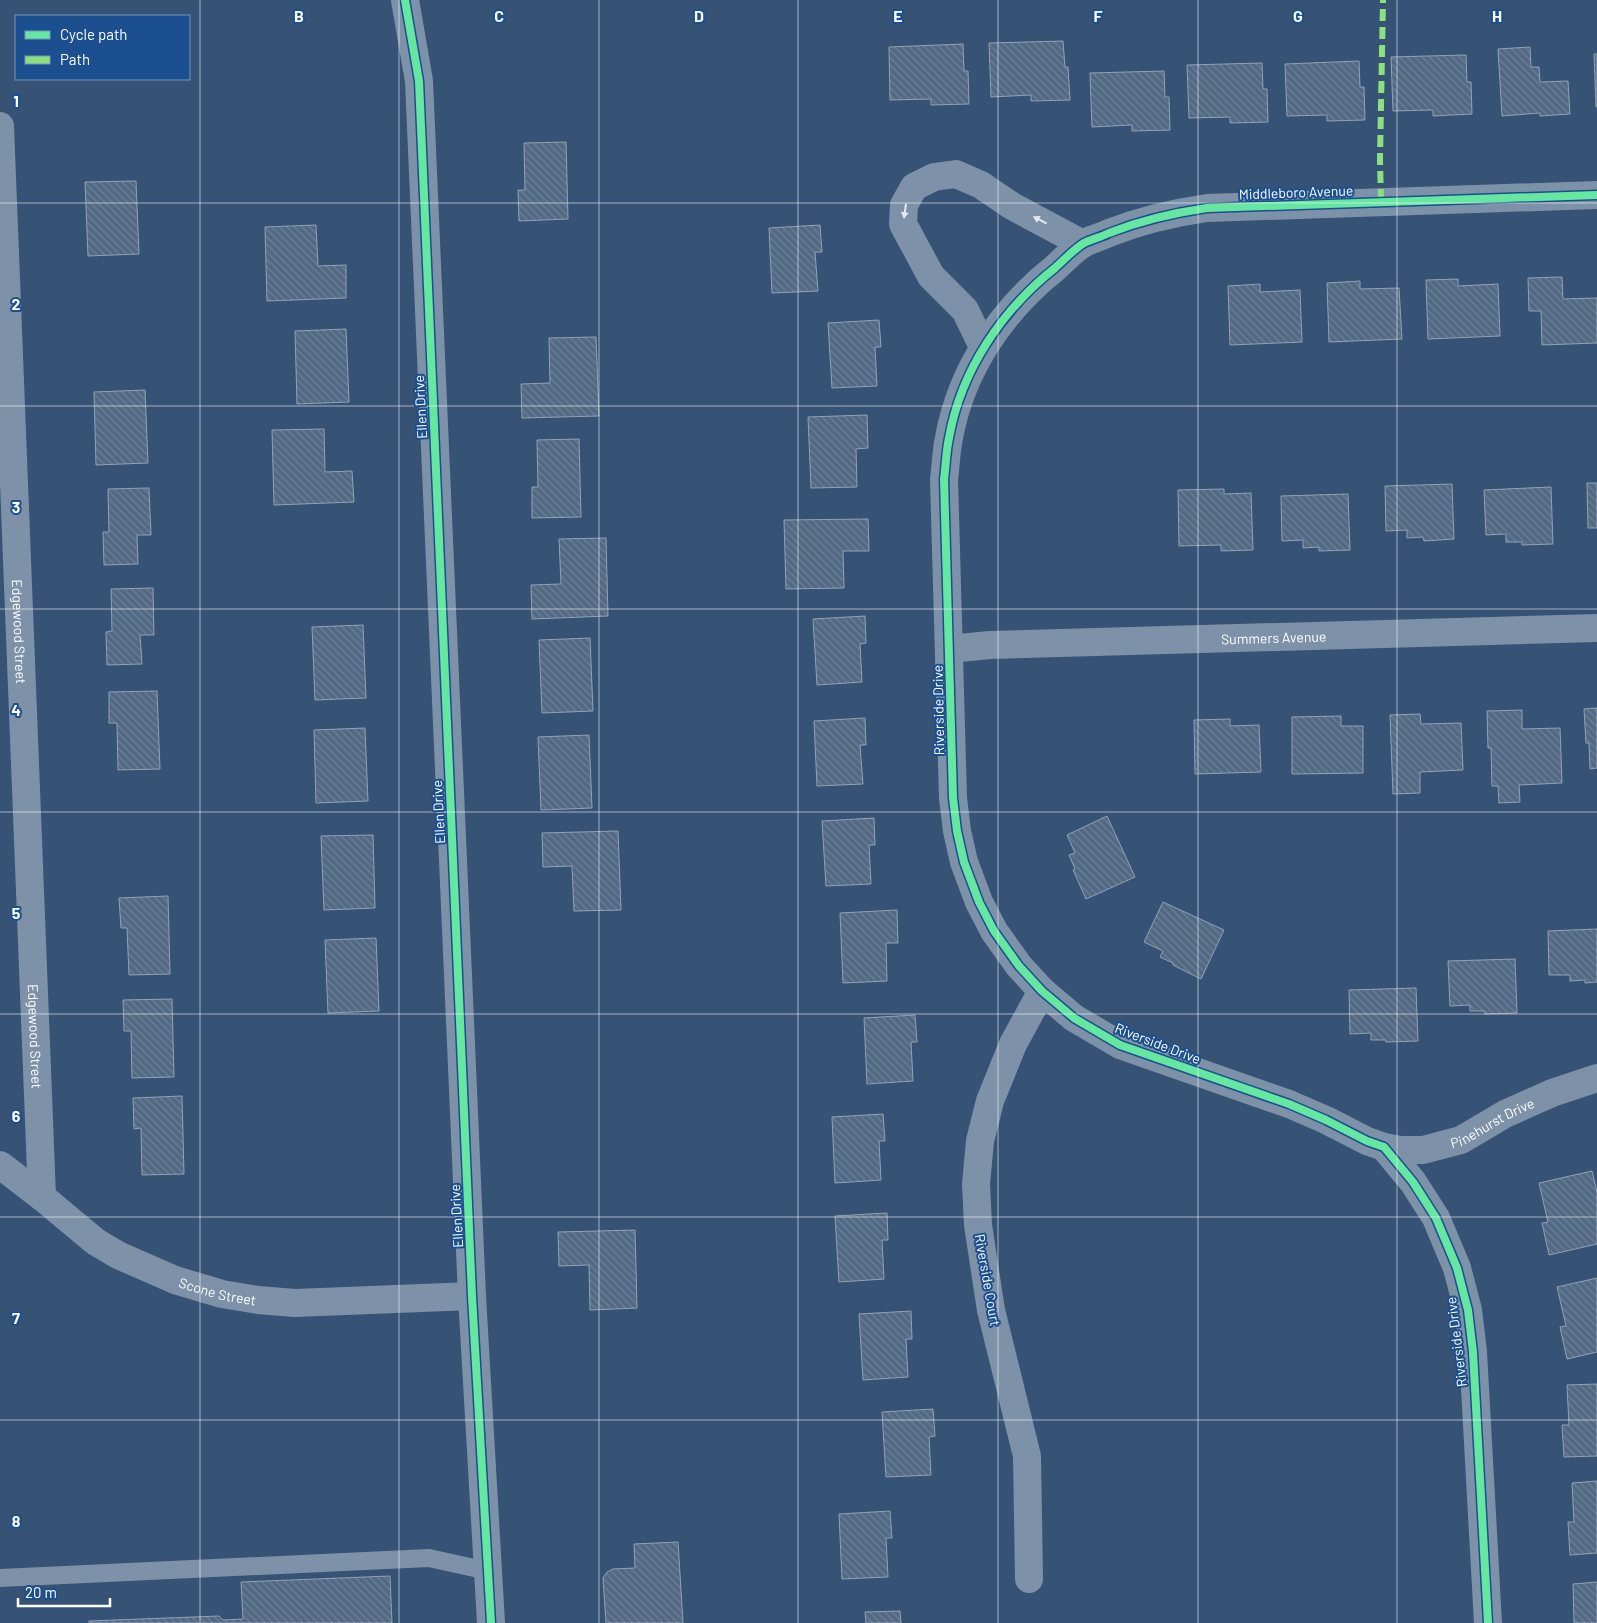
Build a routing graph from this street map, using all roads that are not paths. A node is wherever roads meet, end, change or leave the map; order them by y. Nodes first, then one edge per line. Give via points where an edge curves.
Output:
1 (405, 0) edge
2 (0, 126) edge
3 (1597, 195) edge
4 (1083, 244) junction
5 (1022, 297) joint
6 (983, 348) junction
7 (1597, 628) edge
8 (949, 649) junction
9 (1042, 991) junction
10 (1597, 1078) edge
11 (1384, 1147) junction
12 (0, 1165) edge
13 (42, 1197) junction
14 (472, 1296) junction
15 (488, 1571) junction
16 (0, 1578) edge
17 (1029, 1578) dead end
18 (492, 1623) edge
19 (1488, 1623) edge

1 - 14 street, Ellen Drive via 419,81
2 - 13 street, Edgewood Street
3 - 4 street, Middleboro Avenue via 1207,208 1165,214
4 - 5 street, Middleboro Avenue
4 -> 6 street via 956,174 934,177 914,188 904,205 903,224 931,276 965,310
5 - 6 street, Riverside Drive
6 - 8 street, Riverside Drive via 959,400 949,437 944,479
7 - 8 street, Summers Avenue via 990,645
8 - 9 street, Riverside Drive via 953,798 964,862 994,931
9 - 11 street, Riverside Drive via 1074,1018 1120,1045 1289,1104
9 - 17 street, Riverside Court via 1013,1044 990,1101 980,1141 976,1184 978,1226 991,1310 1027,1456
10 - 11 street, Pinehurst Drive via 1505,1114 1461,1140 1423,1150
11 - 19 street, Riverside Drive via 1413,1182 1436,1218 1457,1268 1468,1310
12 - 13 street, Scone Street
13 - 14 street, Scone Street via 96,1242 118,1255 174,1280 222,1294 295,1303
14 - 15 street, Ellen Drive
15 - 16 lane via 429,1558
15 - 18 street, Ellen Drive

